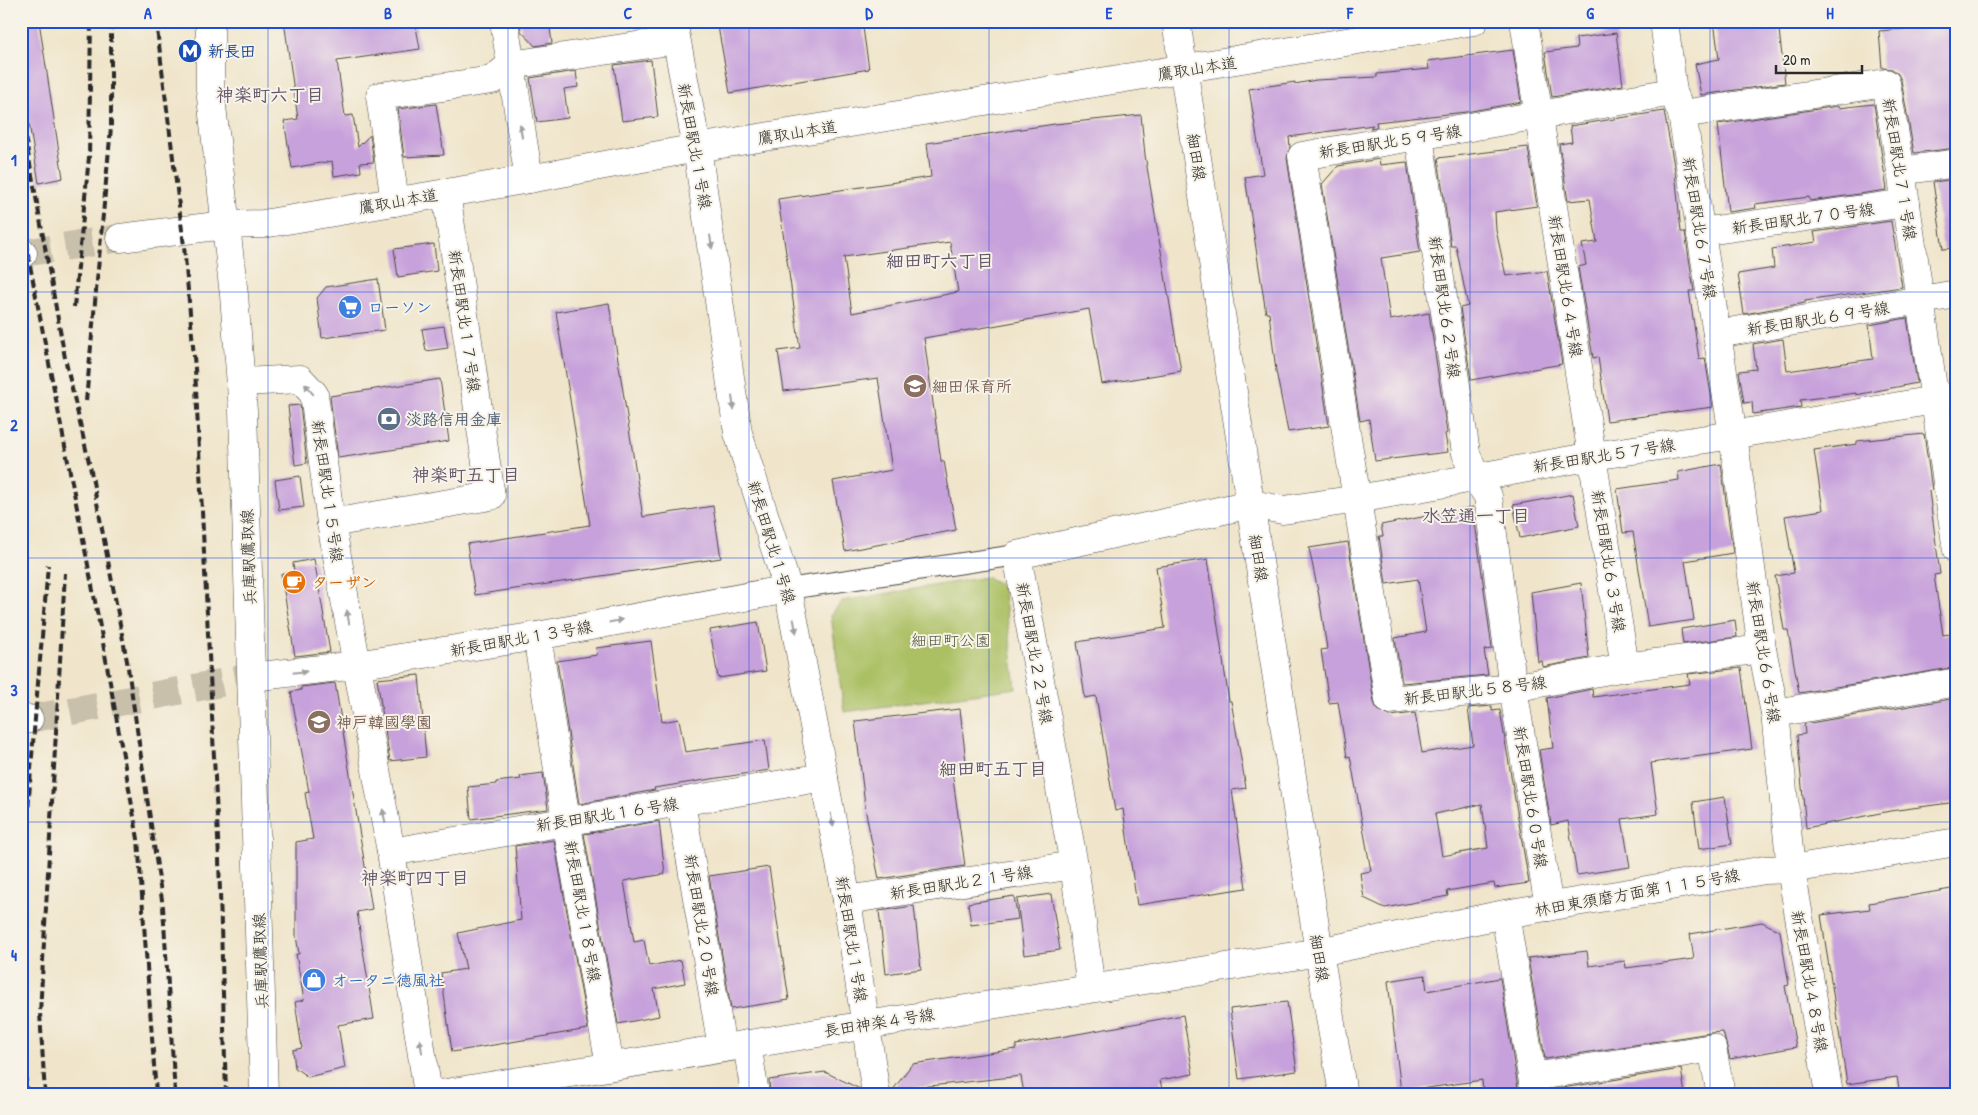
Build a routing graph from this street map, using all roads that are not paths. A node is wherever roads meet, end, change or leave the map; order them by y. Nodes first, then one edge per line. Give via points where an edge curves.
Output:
1 (210, 21) edge
2 (504, 21) edge
3 (1176, 21) edge
4 (1474, 21) edge
5 (1524, 21) edge
6 (1664, 21) edge
7 (674, 30) edge
8 (511, 65) junction
9 (1184, 70) junction
10 (1677, 103) junction
11 (1539, 116) junction
12 (1419, 137) junction
13 (697, 148) junction
14 (1957, 163) edge
15 (1901, 171) junction
16 (529, 179) junction
17 (446, 193) junction
18 (395, 202) junction
19 (1906, 203) junction
20 (225, 225) junction
21 (1700, 232) junction
22 (120, 238) tunnel mouth
23 (1957, 294) edge
24 (1919, 301) junction
25 (1717, 334) junction
26 (241, 382) junction
27 (1946, 398) edge
28 (1733, 435) junction
29 (1594, 456) junction
30 (1475, 477) junction
31 (1358, 499) junction
32 (1251, 504) junction
33 (332, 524) junction
34 (1957, 550) edge
35 (1017, 555) junction
36 (788, 589) junction
37 (537, 636) junction
38 (1762, 649) junction
39 (356, 665) junction
40 (1625, 667) junction
41 (252, 677) junction
42 (1957, 682) edge
43 (1512, 688) junction
44 (1775, 714) junction
45 (824, 777) junction
46 (681, 802) junction
47 (566, 820) junction
48 (1957, 842) edge
49 (391, 852) junction
50 (1074, 865) junction
51 (1791, 869) junction
52 (847, 900) junction
53 (1549, 907) junction
54 (1505, 914) junction
55 (1319, 952) junction
56 (1091, 988) junction
57 (865, 1024) junction
58 (734, 1046) junction
59 (610, 1066) junction
60 (1534, 1085) edge
61 (264, 1094) edge
62 (428, 1094) edge
63 (440, 1094) edge
64 (755, 1094) edge
65 (876, 1094) edge
66 (1343, 1094) edge
67 (1721, 1094) edge
68 (1829, 1094) edge

1 - 20 street, 兵庫駅鷹取線 via 210,89
2 - 8 street
3 - 9 street, 細田線
4 - 9 street, 鷹取山本道
5 - 11 street, 新長田駅北６４号線
6 - 10 street, 新長田駅北６７号線
7 - 8 street
7 - 13 street, 新長田駅北１号線
16 -> 8 street
8 - 18 street via 492,80 380,96
9 - 13 street, 鷹取山本道
9 - 32 street, 細田線
10 - 11 street, 新長田駅北５９号線
10 - 15 street, 新長田駅北７１号線 via 1886,83
10 - 21 street, 新長田駅北６７号線
11 - 12 street, 新長田駅北５９号線
11 - 29 street, 新長田駅北６４号線
12 - 30 street, 新長田駅北６２号線 via 1466,453
12 - 31 street, 新長田駅北５９号線 via 1302,156
13 - 16 street, 鷹取山本道
13 -> 36 street, 新長田駅北１号線 via 738,433
14 - 15 street
15 - 19 street, 新長田駅北７１号線
16 - 17 street, 鷹取山本道
17 - 18 street, 鷹取山本道
17 - 33 street, 新長田駅北１７号線 via 491,496
18 - 20 street, 鷹取山本道 via 263,224
19 - 21 street, 新長田駅北７０号線
19 - 24 street, 新長田駅北７１号線
20 - 22 street, 鷹取山本道
20 - 26 street, 兵庫駅鷹取線
21 - 25 street, 新長田駅北６７号線
23 - 24 street, 新長田駅北６９号線
24 - 25 street, 新長田駅北６９号線
24 - 27 street, 新長田駅北７１号線
25 - 28 street, 新長田駅北６７号線
33 -> 26 street, 新長田駅北１５号線 via 314,394 300,380
26 - 41 street, 兵庫駅鷹取線
27 - 28 street, 新長田駅北５７号線
27 - 34 street, 新長田駅北７１号線
28 - 29 street, 新長田駅北５７号線
28 - 38 street, 新長田駅北６６号線
29 - 30 street, 新長田駅北５７号線
29 - 40 street, 新長田駅北６３号線
30 - 31 street, 新長田駅北５７号線
30 - 43 street, 新長田駅北６２号線 via 1488,496
31 - 32 street, 新長田駅北５７号線 via 1283,510
31 - 43 street, 新長田駅北５８号線 via 1389,700
32 - 35 street
32 - 55 street, 細田線
39 -> 33 street, 新長田駅北１５号線
35 - 36 street
35 - 50 street, 新長田駅北２２号線
37 -> 36 street, 新長田駅北１３号線
36 -> 45 street, 新長田駅北１号線
37 - 39 street, 新長田駅北１３号線
37 - 47 street, 新長田駅北１８号線
38 - 40 street, 新長田駅北５８号線
38 - 44 street, 新長田駅北６６号線
41 -> 39 street, 新長田駅北１３号線
49 -> 39 street, 新長田駅北１５号線
40 - 43 street, 新長田駅北５８号線
41 - 61 street, 兵庫駅鷹取線
42 - 44 street
43 - 53 street, 新長田駅北６０号線
44 - 51 street, 新長田駅北６６号線
45 - 46 street, 新長田駅北１６号線
45 -> 52 street, 新長田駅北１号線
46 - 47 street, 新長田駅北１６号線
46 - 58 street, 新長田駅北２０号線
47 - 49 street, 新長田駅北１６号線
47 - 59 street, 新長田駅北１８号線
48 - 51 street, 林田東須磨方面第１１５号線
62 -> 49 street, 新長田駅北１５号線
50 - 52 street, 新長田駅北２１号線
50 - 56 street, 新長田駅北２２号線
51 - 53 street, 林田東須磨方面第１１５号線 via 1765,870
51 - 68 street, 新長田駅北４８号線
52 - 57 street, 新長田駅北１号線
53 - 54 street, 林田東須磨方面第１１５号線
54 - 55 street, 林田東須磨方面第１１５号線
54 - 60 street
55 - 56 street, 長田神楽４号線
55 - 66 street, 細田線
56 - 57 street, 長田神楽４号線
57 - 58 street, 長田神楽４号線
57 - 65 street, 新長田駅北１号線
58 - 59 street, 長田神楽４号線
58 - 64 street, 新長田駅北２０号線
59 - 63 street, 長田神楽４号線
60 - 67 street via 1712,1048

